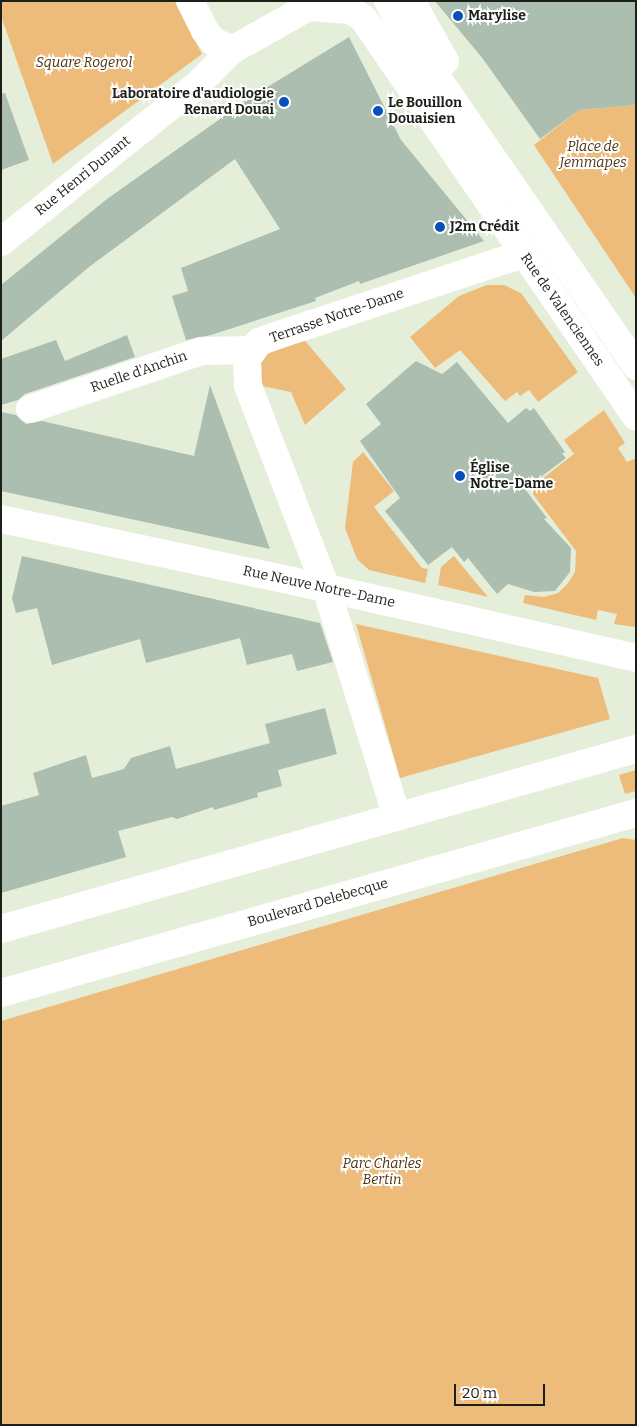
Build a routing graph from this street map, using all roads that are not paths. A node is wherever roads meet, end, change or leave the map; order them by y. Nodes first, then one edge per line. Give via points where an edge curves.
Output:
1 (190, 1) edge
2 (388, 1) edge
3 (411, 1) edge
4 (315, 4) edge
5 (360, 6) edge
6 (232, 50) junction
7 (1, 242) edge
8 (523, 254) junction
9 (636, 339) edge
10 (252, 350) junction
11 (636, 366) edge
12 (636, 388) edge
13 (30, 410) dead end
14 (636, 416) edge
15 (1, 519) edge
16 (326, 588) junction
17 (636, 658) edge
18 (636, 749) edge
19 (636, 813) edge
20 (398, 817) junction
21 (1, 929) edge
22 (1, 994) edge

1 - 6 street via 208,34
2 - 11 street via 406,33
3 - 9 street via 448,66
4 - 5 street, Rue Henri Dunant
4 - 6 street, Rue Henri Dunant
5 - 8 street, Rue de Valenciennes via 363,18
5 - 12 street via 386,29
6 - 7 street, Rue Henri Dunant via 198,84
8 - 10 street, Terrasse Notre-Dame via 272,337 259,342
8 - 14 street, Rue de Valenciennes
10 - 13 street, Ruelle d'Anchin via 201,351
10 - 16 street via 247,359 248,386
15 - 16 street, Rue Neuve Notre-Dame
16 - 17 street, Rue Neuve Notre-Dame
16 - 20 street
18 - 20 street
19 - 22 street, Boulevard Delebecque
20 - 21 street

